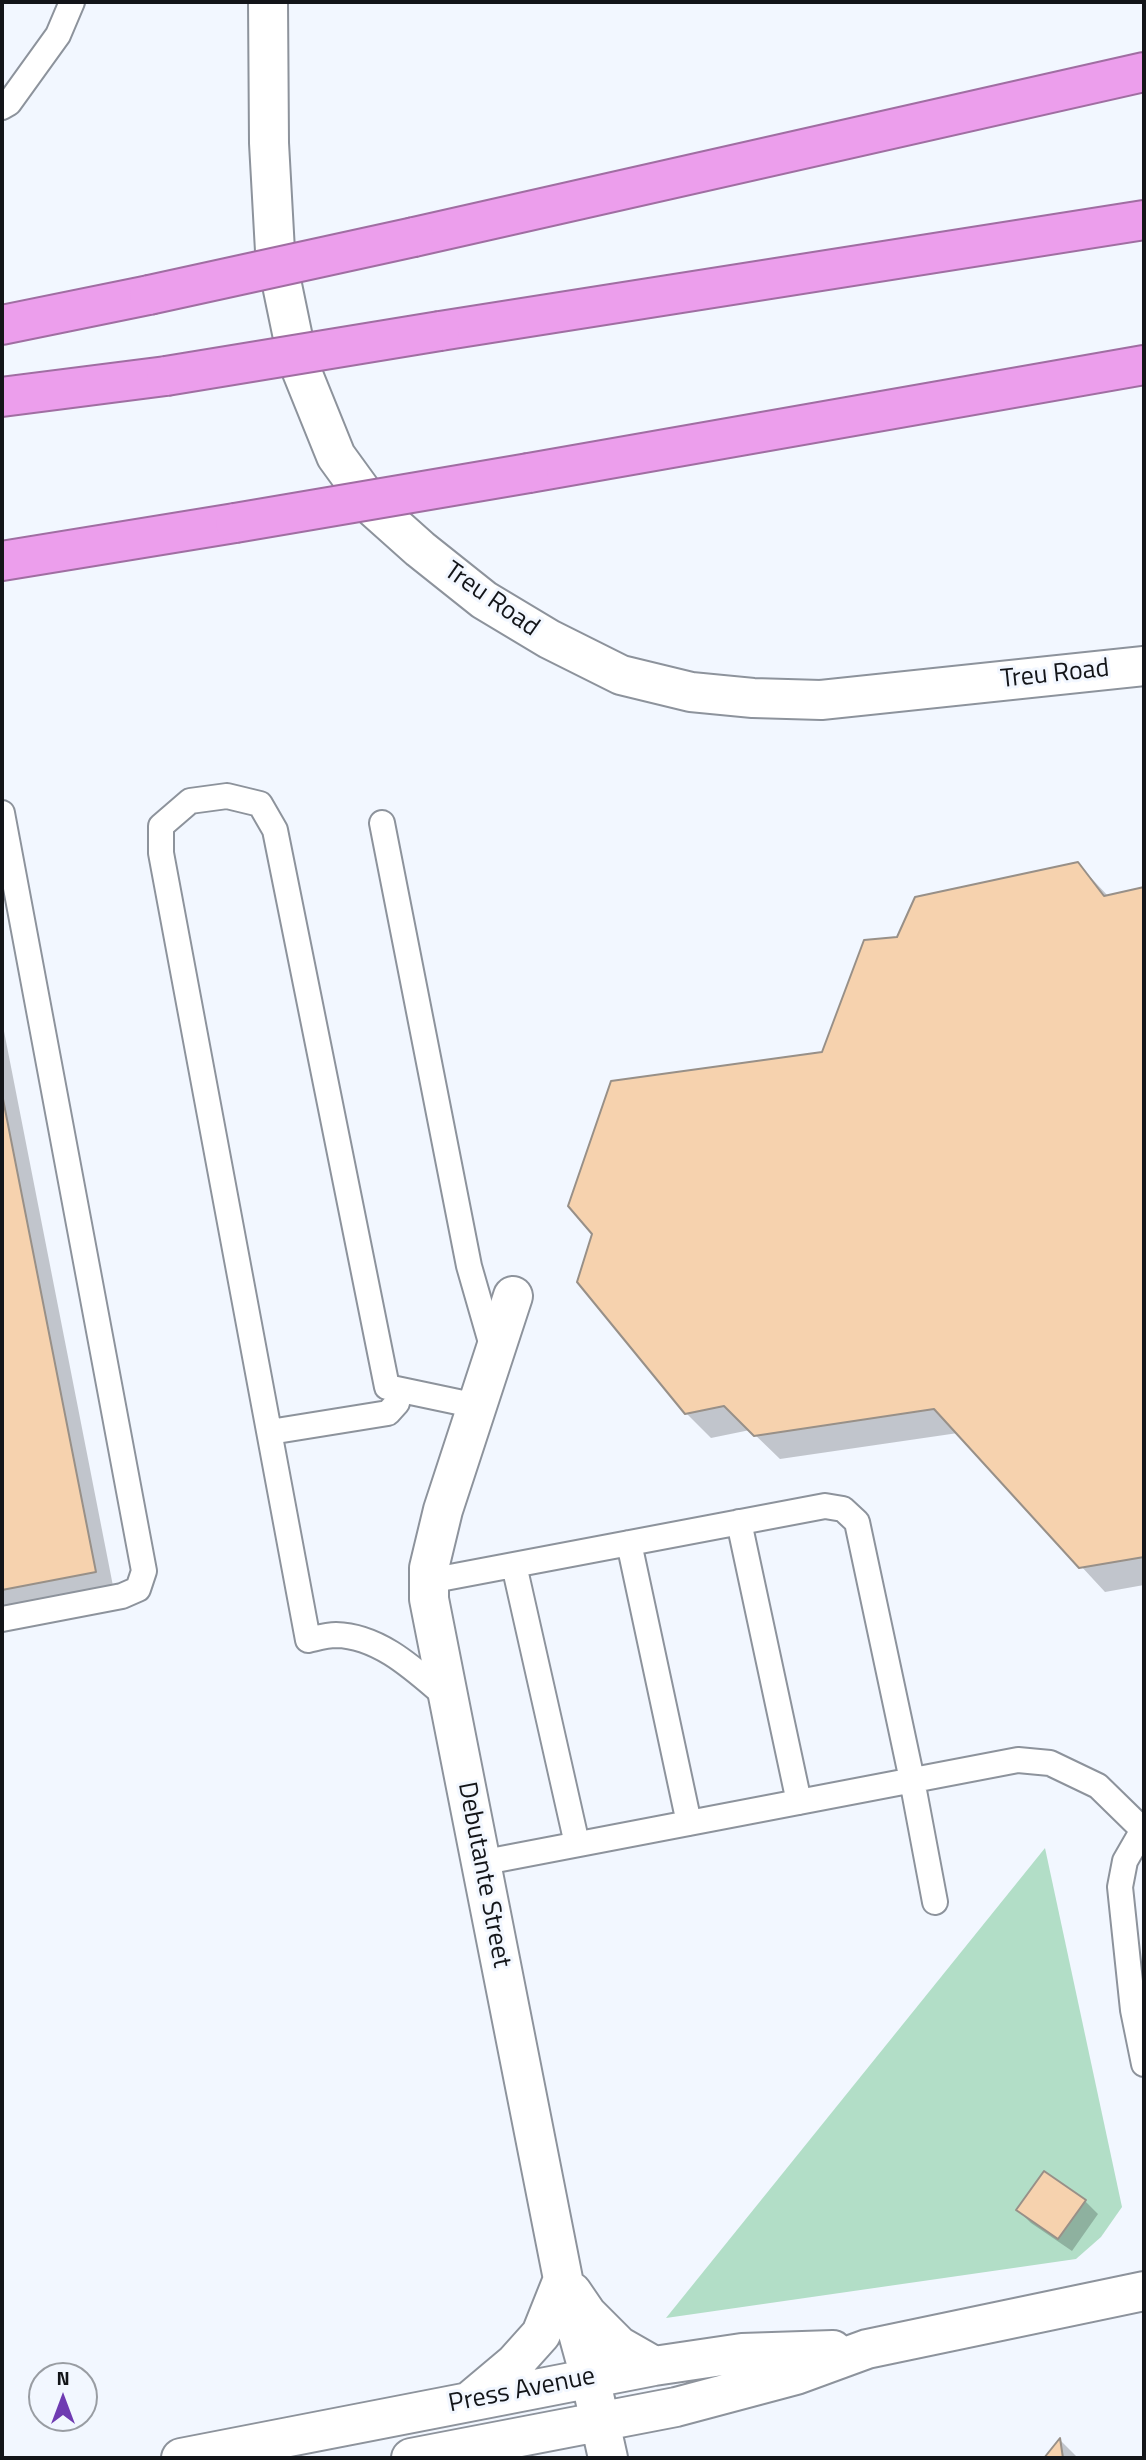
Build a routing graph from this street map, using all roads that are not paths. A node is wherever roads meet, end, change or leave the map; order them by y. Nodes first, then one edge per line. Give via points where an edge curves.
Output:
1 (72, 2) edge
2 (268, 2) edge
3 (1144, 72) edge
4 (2, 107) edge
5 (1144, 220) edge
6 (2, 325) edge
7 (1144, 365) edge
8 (1055, 381) junction
9 (1144, 391) edge
10 (2, 397) edge
11 (2, 561) edge
12 (1144, 666) edge
13 (2, 813) edge
14 (382, 823) dead end
15 (513, 1296) dead end
16 (494, 1354) junction
17 (399, 1391) junction
18 (477, 1406) junction
19 (270, 1432) junction
20 (739, 1522) junction
21 (629, 1543) junction
22 (514, 1565) junction
23 (429, 1581) junction
24 (2, 1619) edge
25 (449, 1699) junction
26 (912, 1780) junction
27 (799, 1802) junction
28 (689, 1823) junction
29 (1144, 1829) edge
30 (577, 1844) junction
31 (480, 1863) junction
32 (935, 1902) dead end
33 (1144, 2064) edge
34 (563, 2279) junction
35 (1144, 2291) edge
36 (867, 2349) junction
37 (654, 2365) junction
38 (590, 2377) junction
39 (469, 2402) junction
40 (600, 2422) junction
41 (181, 2458) edge
42 (411, 2458) edge
43 (608, 2458) edge

1 - 4 lane via 58,35
2 - 12 street, Treu Road via 275,251 298,362 336,456 373,507 484,600 621,675 753,698 821,699
3 - 6 highway, bridge
5 - 10 highway, bridge via 166,376
7 - 8 highway
8 - 9 highway
8 - 11 highway, bridge
13 - 24 lane via 144,1571 138,1589 122,1596
14 - 16 lane via 468,1266
15 - 16 street, Debutante Street
16 - 18 street, Debutante Street
17 - 18 lane
17 - 19 lane via 397,1403 388,1413
17 - 19 lane via 387,1387 275,830 260,804 226,796 190,802 161,826 161,853
18 - 23 street, Debutante Street via 443,1510
19 - 25 lane via 309,1640 335,1635 389,1651
20 - 21 lane
20 - 26 lane via 825,1506 842,1509 857,1522
20 - 27 lane
21 - 22 lane
21 - 28 lane
22 - 23 lane
22 - 30 lane
23 - 25 street, Debutante Street
25 - 31 street, Debutante Street
26 - 27 lane
26 - 29 lane via 1018,1760 1049,1763 1098,1786
26 - 32 lane
27 - 28 lane
28 - 30 lane
29 - 33 lane via 1125,1861 1119,1887
30 - 31 lane
31 - 34 street, Debutante Street
34 - 37 street via 587,2314 619,2346
34 - 38 street, Debutante Street
34 - 39 street via 541,2334
35 - 36 street, Press Avenue
36 - 37 street, Press Avenue via 743,2353
36 - 40 street, Press Avenue via 744,2390
37 - 38 street, Press Avenue
38 - 39 street, Press Avenue
38 - 40 street, Debutante Street
39 - 41 street, Press Avenue
40 - 42 street, Press Avenue
40 - 43 street, Debutante Street

